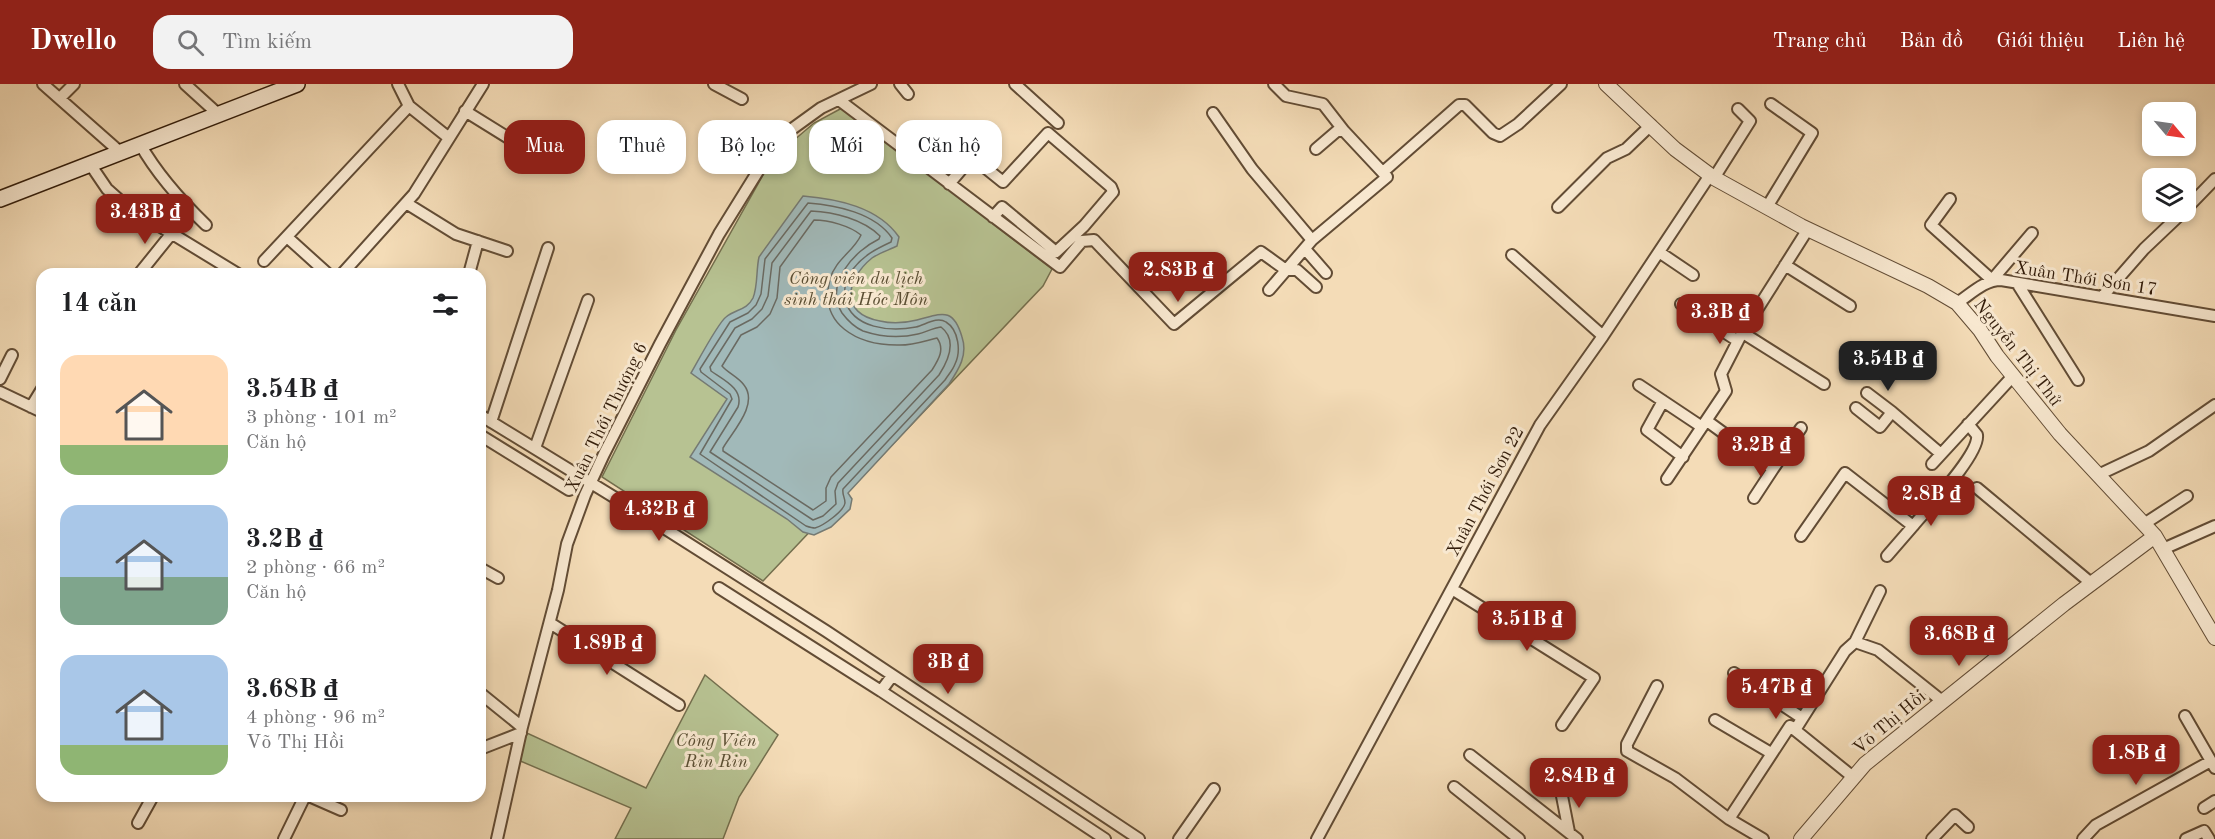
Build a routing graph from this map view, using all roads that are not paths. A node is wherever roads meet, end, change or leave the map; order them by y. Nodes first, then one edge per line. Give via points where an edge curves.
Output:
1 (43, 84) edge
2 (74, 84) edge
3 (185, 84) edge
4 (297, 84) edge
5 (398, 84) edge
6 (483, 84) edge
7 (714, 84) edge
8 (872, 84) edge
9 (900, 84) edge
10 (1015, 84) edge
11 (1274, 84) edge
12 (1561, 84) edge
13 (1606, 84) edge
14 (908, 94) dead end
15 (60, 98) junction
16 (742, 99) dead end
17 (839, 100) junction
18 (1770, 104) dead end
19 (410, 106) junction
20 (1738, 108) dead end
21 (465, 111) junction
22 (1213, 113) dead end
23 (218, 114) junction
24 (1058, 123) dead end
25 (1651, 125) junction
26 (1344, 131) junction
27 (504, 135) edge
28 (449, 138) junction
29 (140, 144) junction
30 (896, 144) edge
31 (1316, 149) dead end
32 (104, 158) junction
33 (1383, 172) junction
34 (936, 174) edge
35 (958, 174) edge
36 (993, 174) edge
37 (1712, 176) junction
38 (2215, 179) edge
39 (949, 184) junction
40 (2196, 198) edge
41 (0, 199) edge
42 (1950, 199) dead end
43 (406, 203) junction
44 (1558, 207) dead end
45 (1767, 207) junction
46 (993, 217) junction
47 (2172, 222) edge
48 (206, 225) dead end
49 (1808, 229) junction
50 (172, 233) junction
51 (2032, 233) dead end
52 (287, 237) junction
53 (478, 241) junction
54 (1308, 244) junction
55 (548, 248) dead end
56 (507, 250) dead end
57 (1659, 252) junction
58 (1512, 255) dead end
59 (264, 261) dead end
60 (1785, 265) junction
61 (144, 268) edge
62 (218, 268) edge
63 (321, 268) edge
64 (347, 268) edge
65 (471, 268) edge
66 (1286, 270) junction
67 (1326, 273) dead end
68 (1693, 275) dead end
69 (1992, 280) junction
70 (2017, 283) junction
71 (1316, 287) dead end
72 (1269, 290) dead end
73 (2102, 297) junction
74 (588, 300) dead end
75 (1957, 303) junction
76 (1681, 304) dead end
77 (1850, 306) dead end
78 (2215, 315) edge
79 (1603, 336) junction
80 (1740, 337) junction
81 (12, 355) dead end
82 (2013, 376) junction
83 (0, 379) edge
84 (2078, 380) dead end
85 (1824, 384) dead end
86 (1639, 385) dead end
87 (0, 392) edge
88 (1867, 393) dead end
89 (36, 399) edge
90 (1663, 401) junction
91 (2215, 405) edge
92 (31, 407) junction
93 (1856, 408) dead end
94 (36, 409) edge
95 (1892, 412) junction
96 (486, 419) edge
97 (491, 422) junction
98 (1705, 424) junction
99 (1968, 424) junction
100 (1801, 428) dead end
101 (486, 439) edge
102 (535, 448) junction
103 (1941, 454) junction
104 (1683, 457) junction
105 (1932, 464) dead end
106 (1773, 469) junction
107 (2098, 475) junction
108 (1667, 479) dead end
109 (591, 483) junction
110 (1977, 488) dead end
111 (569, 490) dead end
112 (2187, 496) dead end
113 (1754, 498) dead end
114 (2144, 524) junction
115 (1913, 526) junction
116 (2215, 526) edge
117 (1801, 536) dead end
118 (2155, 536) junction
119 (2163, 549) junction
120 (1887, 556) dead end
121 (486, 571) edge
122 (498, 578) dead end
123 (2091, 583) junction
124 (719, 588) dead end
125 (1452, 588) junction
126 (1880, 591) dead end
127 (550, 623) junction
128 (2215, 638) edge
129 (1855, 642) junction
130 (1734, 673) dead end
131 (892, 676) junction
132 (1657, 686) dead end
133 (882, 691) junction
134 (486, 698) edge
135 (1942, 701) junction
136 (679, 705) dead end
137 (2185, 716) dead end
138 (1802, 718) junction
139 (1715, 720) dead end
140 (1562, 725) dead end
141 (522, 730) junction
142 (1795, 730) junction
143 (486, 746) edge
144 (1771, 753) junction
145 (1470, 755) dead end
146 (2213, 764) edge
147 (1853, 777) junction
148 (1454, 787) dead end
149 (1214, 789) dead end
150 (1561, 791) dead end
151 (2215, 801) edge
152 (150, 802) edge
153 (304, 802) edge
154 (322, 802) edge
155 (2205, 808) dead end
156 (341, 810) dead end
157 (1729, 819) junction
158 (138, 823) dead end
159 (1968, 827) dead end
160 (1573, 836) edge
161 (284, 839) edge
162 (497, 839) edge
163 (1105, 839) edge
164 (1139, 839) edge
165 (1179, 839) edge
166 (1317, 839) edge
167 (1519, 839) edge
168 (1763, 839) edge
169 (1801, 839) edge
170 (1932, 839) edge
171 (2083, 839) edge
172 (2186, 839) edge
173 (2209, 839) edge

1 - 15 street
2 - 15 street
3 - 23 street
4 - 23 main road
5 - 19 street
6 - 21 street
7 - 16 street
8 - 17 street, Xuân Thới Thượng 6
9 - 14 street
10 - 24 street
11 - 26 street via 1286,96 1323,104
12 - 33 street via 1500,136 1465,105 1459,105
13 - 25 street, Nguyễn Thị Thử
15 - 32 street
17 - 30 street
17 - 109 street, Xuân Thới Thượng 6 via 792,129 768,154 670,324
18 - 45 street via 1812,133
19 - 28 street
19 - 52 street
20 - 37 street, Xuân Thới Sơn 22 via 1750,121
21 - 27 street
21 - 28 street
22 - 54 street
23 - 29 main road
25 - 37 street, Nguyễn Thị Thử via 1675,149
25 - 44 street via 1626,149 1607,158
26 - 31 street via 1337,131
26 - 33 street
28 - 43 street
29 - 32 main road
29 - 48 street via 148,159
32 - 41 main road
32 - 50 street via 107,189 125,205
33 - 54 street via 1387,177
34 - 39 street
35 - 39 street
36 - 46 street via 1003,182 1048,132 1113,192 1056,252 1002,207
37 - 45 street, Nguyễn Thị Thử
37 - 57 street, Xuân Thới Sơn 22
38 - 40 street
39 - 46 street
42 - 69 street via 1931,225
43 - 53 street via 456,234
43 - 64 street
45 - 49 street, Nguyễn Thị Thử
46 - 66 street via 1060,267 1082,241 1094,240 1174,324 1262,252
47 - 73 street
49 - 60 street
49 - 75 street, Nguyễn Thị Thử
50 - 61 street
50 - 62 street
51 - 69 street
52 - 59 street
52 - 63 street
53 - 56 street
53 - 65 street
54 - 66 street
54 - 67 street
55 - 97 street
57 - 68 street
57 - 79 street, Xuân Thới Sơn 22
58 - 79 street
60 - 77 street
60 - 80 street
66 - 71 street via 1297,270
66 - 72 street
69 - 70 street, Xuân Thới Sơn 17
69 - 75 street, Xuân Thới Sơn 17
70 - 73 street, Xuân Thới Sơn 17
70 - 84 street
73 - 78 street, Xuân Thới Sơn 17
74 - 102 street
75 - 82 street, Nguyễn Thị Thử
76 - 80 street
79 - 125 street, Xuân Thới Sơn 22 via 1540,425
80 - 85 street
80 - 98 street via 1721,374 1726,391
81 - 83 street
82 - 99 street
82 - 107 street, Nguyễn Thị Thử
86 - 90 street
87 - 92 street
88 - 95 street
89 - 92 street
90 - 98 street
90 - 104 street via 1647,430
91 - 107 street via 2150,451
92 - 94 street
93 - 95 street via 1880,427
95 - 103 street
96 - 97 street
97 - 102 street
98 - 104 street
98 - 106 street
99 - 103 street
99 - 115 street via 1978,438 1975,449
100 - 106 street
101 - 111 street
102 - 109 street
103 - 105 street
104 - 108 street
106 - 113 street
107 - 114 street, Nguyễn Thị Thử
109 - 127 street, Xuân Thới Thượng 6 via 567,544
109 - 131 street
110 - 123 street
112 - 114 street
114 - 118 street, Nguyễn Thị Thử
115 - 117 street via 1845,473
115 - 120 street
116 - 119 street
118 - 119 street, Nguyễn Thị Thử
118 - 123 street, Võ Thị Hồi
119 - 128 street, Nguyễn Thị Thử
121 - 122 street
123 - 135 street, Võ Thị Hồi
124 - 133 street
125 - 140 street via 1594,678
125 - 166 street, Xuân Thới Sơn 22
126 - 129 street
127 - 136 street
127 - 141 street, Xuân Thới Thượng 6
129 - 135 street via 1878,650
129 - 138 street via 1845,651
130 - 138 street
131 - 133 street
131 - 164 street
132 - 157 street via 1627,751 1676,778
133 - 163 street
134 - 141 street
135 - 147 street, Võ Thị Hồi
137 - 146 street
138 - 142 street
139 - 144 street
141 - 143 street
141 - 162 street, Xuân Thới Thượng 6
142 - 144 street via 1790,726
142 - 147 street
144 - 157 street
145 - 160 street
146 - 171 street via 2096,825
147 - 169 street, Võ Thị Hồi
148 - 167 street
149 - 165 street
150 - 160 street
151 - 155 street
152 - 158 street
153 - 161 street
154 - 156 street
157 - 168 street
159 - 170 street via 1955,815
172 - 173 street via 2204,831

